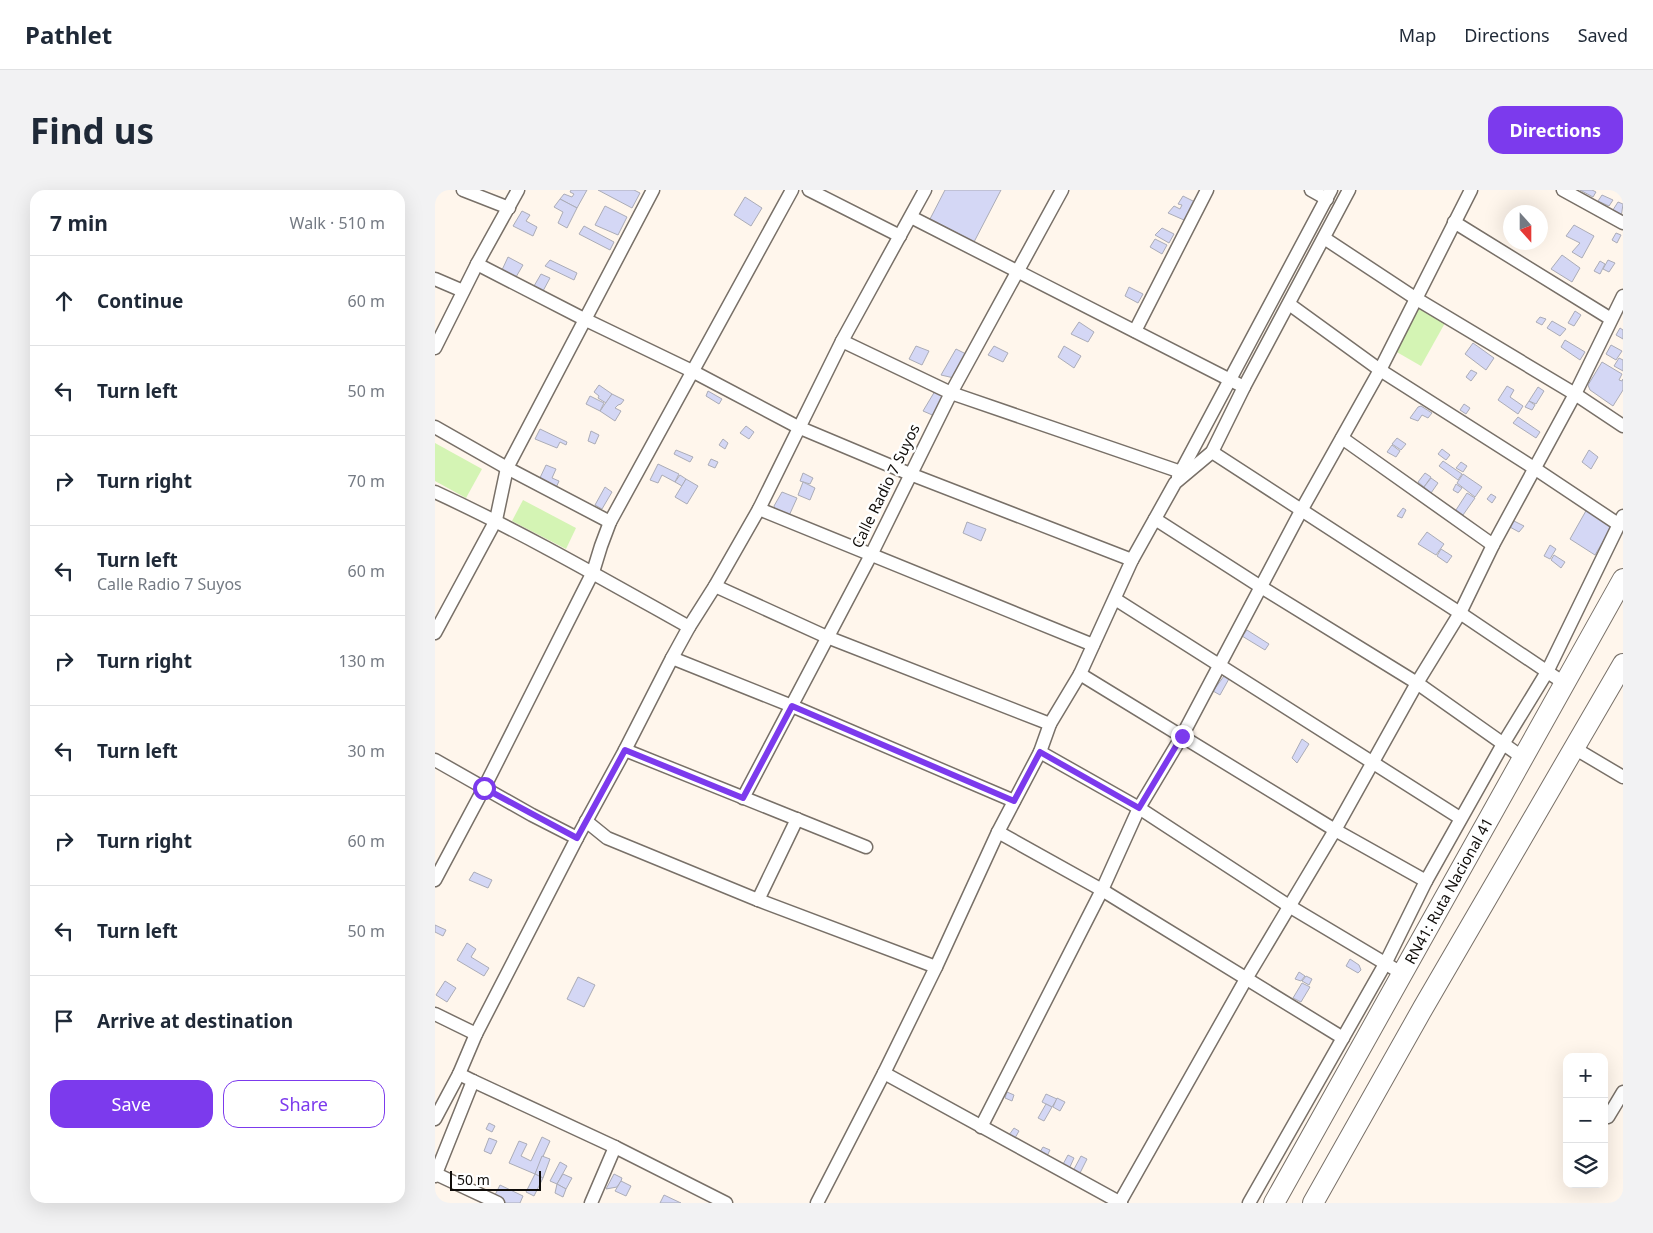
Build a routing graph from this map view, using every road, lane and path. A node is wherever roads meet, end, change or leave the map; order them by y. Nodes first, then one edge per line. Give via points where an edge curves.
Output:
1 (463, 190) edge
2 (518, 190) edge
3 (653, 190) edge
4 (792, 190) edge
5 (809, 190) edge
6 (925, 190) edge
7 (1062, 190) edge
8 (1207, 190) edge
9 (1311, 190) edge
10 (1349, 190) edge
11 (1471, 190) edge
12 (1563, 190) edge
13 (1329, 194) edge
14 (509, 208) junction
15 (911, 217) junction
16 (1454, 222) junction
17 (1623, 223) edge
18 (900, 236) junction
19 (1324, 238) junction
20 (477, 264) junction
21 (1017, 271) junction
22 (435, 279) edge
23 (463, 291) junction
24 (1623, 296) edge
25 (1415, 298) junction
26 (1289, 304) junction
27 (584, 319) junction
28 (1611, 319) junction
29 (1135, 330) junction
30 (842, 341) junction
31 (435, 348) edge
32 (1380, 370) junction
33 (692, 371) junction
34 (1229, 380) junction
35 (1244, 388) junction
36 (951, 393) junction
37 (1575, 394) junction
38 (1623, 426) edge
39 (435, 427) edge
40 (798, 427) junction
41 (1341, 438) junction
42 (1212, 452) junction
43 (507, 468) junction
44 (1534, 468) junction
45 (910, 474) junction
46 (1178, 478) junction
47 (435, 492) edge
48 (759, 509) junction
49 (1302, 510) junction
50 (1155, 519) junction
51 (496, 520) junction
52 (1620, 520) edge
53 (610, 522) junction
54 (1493, 545) junction
55 (871, 553) junction
56 (1132, 560) junction
57 (593, 572) junction
58 (1623, 580) edge
59 (715, 586) junction
60 (1261, 587) junction
61 (1115, 599) junction
62 (1460, 613) junction
63 (689, 628) junction
64 (435, 633) edge
65 (827, 636) junction
66 (1093, 644) junction
67 (672, 658) junction
68 (1623, 664) edge
69 (1220, 665) junction
70 (1547, 672) junction
71 (1080, 674) junction
72 (1417, 683) junction
73 (1564, 683) junction
74 (792, 706) junction
75 (1050, 724) junction
76 (1182, 736) junction
77 (1503, 744) junction
78 (1574, 748) junction
79 (625, 750) junction
80 (1040, 752) junction
81 (1522, 757) junction
82 (435, 760) edge
83 (1373, 762) junction
84 (1623, 777) edge
85 (484, 788) junction
86 (743, 798) junction
87 (1014, 801) junction
88 (1139, 808) junction
89 (1460, 818) junction
90 (797, 820) junction
91 (586, 821) junction
92 (1335, 830) junction
93 (998, 832) junction
94 (577, 838) junction
95 (866, 847) dead end
96 (435, 880) edge
97 (1425, 881) junction
98 (1102, 890) junction
99 (758, 900) junction
100 (1289, 906) junction
101 (1385, 964) junction
102 (936, 967) junction
103 (1403, 974) junction
104 (1246, 979) junction
105 (435, 1014) edge
106 (476, 1034) junction
107 (1343, 1038) junction
108 (884, 1073) junction
109 (459, 1074) junction
110 (473, 1081) junction
111 (1623, 1092) edge
112 (1608, 1117) dead end
113 (435, 1119) edge
114 (981, 1127) junction
115 (615, 1147) junction
116 (435, 1175) edge
117 (499, 1203) edge
118 (591, 1203) edge
119 (726, 1203) edge
120 (817, 1203) edge
121 (1121, 1203) edge
122 (1249, 1203) edge
123 (1274, 1203) edge
124 (1313, 1203) edge

1 - 14 street
2 - 14 street
3 - 27 street
4 - 33 street
5 - 18 street
6 - 15 street
7 - 21 street, Calle Radio 7 Suyos
8 - 29 street
9 - 13 street
10 - 19 street
11 - 16 street
12 - 17 street
13 - 34 street
14 - 20 street
15 - 18 street
15 - 21 street
16 - 25 street
16 - 28 street
18 - 30 street
19 - 25 street
19 - 26 street
20 - 23 street
20 - 27 street
21 - 29 street
21 - 36 street, Calle Radio 7 Suyos
22 - 23 street
23 - 31 street
24 - 28 street
25 - 32 street
25 - 37 street
26 - 32 street
26 - 35 street
27 - 33 street
27 - 43 street
28 - 37 street
29 - 34 street
30 - 36 street
30 - 40 street
32 - 41 street
32 - 44 street
33 - 40 street
33 - 53 street
34 - 35 street
34 - 46 street
35 - 42 street
36 - 45 street, Calle Radio 7 Suyos
36 - 46 street
37 - 38 street
37 - 44 street
39 - 43 street
40 - 45 street
40 - 48 street
41 - 49 street
41 - 54 street
42 - 46 street
42 - 49 street
43 - 51 street
43 - 53 street
44 - 52 street
44 - 54 street
45 - 55 street, Calle Radio 7 Suyos
45 - 56 street
46 - 50 street
47 - 51 street
48 - 55 street
48 - 59 street
49 - 60 street
49 - 62 street
50 - 56 street
50 - 60 street
51 - 57 street
51 - 64 street
52 - 70 street
53 - 57 street
54 - 62 street
55 - 65 street, Calle Radio 7 Suyos
55 - 66 street
56 - 61 street
57 - 63 street
57 - 85 street
58 - 73 main road, RN41: Ruta Nacional 41
59 - 63 street
59 - 65 street
60 - 69 street
60 - 72 street
61 - 66 street
61 - 69 street
62 - 70 street
62 - 72 street
63 - 67 street
65 - 74 street, Calle Radio 7 Suyos
65 - 75 street
66 - 71 street
67 - 74 street
67 - 79 street
68 - 78 main road
69 - 76 street
69 - 83 street
70 - 73 street
70 - 77 street
71 - 75 street
71 - 76 street
72 - 77 street
72 - 83 street
73 - 81 main road, RN41: Ruta Nacional 41
74 - 86 street, Calle Radio 7 Suyos
74 - 87 street
75 - 80 street
76 - 88 street
76 - 92 street
77 - 81 street
77 - 89 street
78 - 84 street
78 - 124 main road
79 - 86 street
79 - 91 street
80 - 87 street
80 - 88 street
81 - 103 main road, RN41: Ruta Nacional 41
82 - 85 street
83 - 89 street
83 - 92 street
85 - 94 street
85 - 96 street
86 - 90 street
87 - 93 street
88 - 98 street
88 - 100 street
89 - 97 street
90 - 95 street
90 - 99 street
91 - 94 street
91 - 99 street via 607,838
92 - 97 street
92 - 100 street
93 - 98 street
93 - 102 street
94 - 106 street
97 - 101 street
98 - 104 street
98 - 114 street
99 - 102 street
100 - 101 street
100 - 104 street
101 - 103 street
101 - 107 street
102 - 108 street
103 - 123 main road, RN41: Ruta Nacional 41
104 - 107 street
104 - 121 street
105 - 106 street
106 - 109 street
107 - 122 street
108 - 114 street
108 - 120 street
109 - 110 street
109 - 113 street
110 - 115 street
110 - 116 street
111 - 112 street
114 - 121 street
115 - 118 street
115 - 119 street
116 - 117 street

